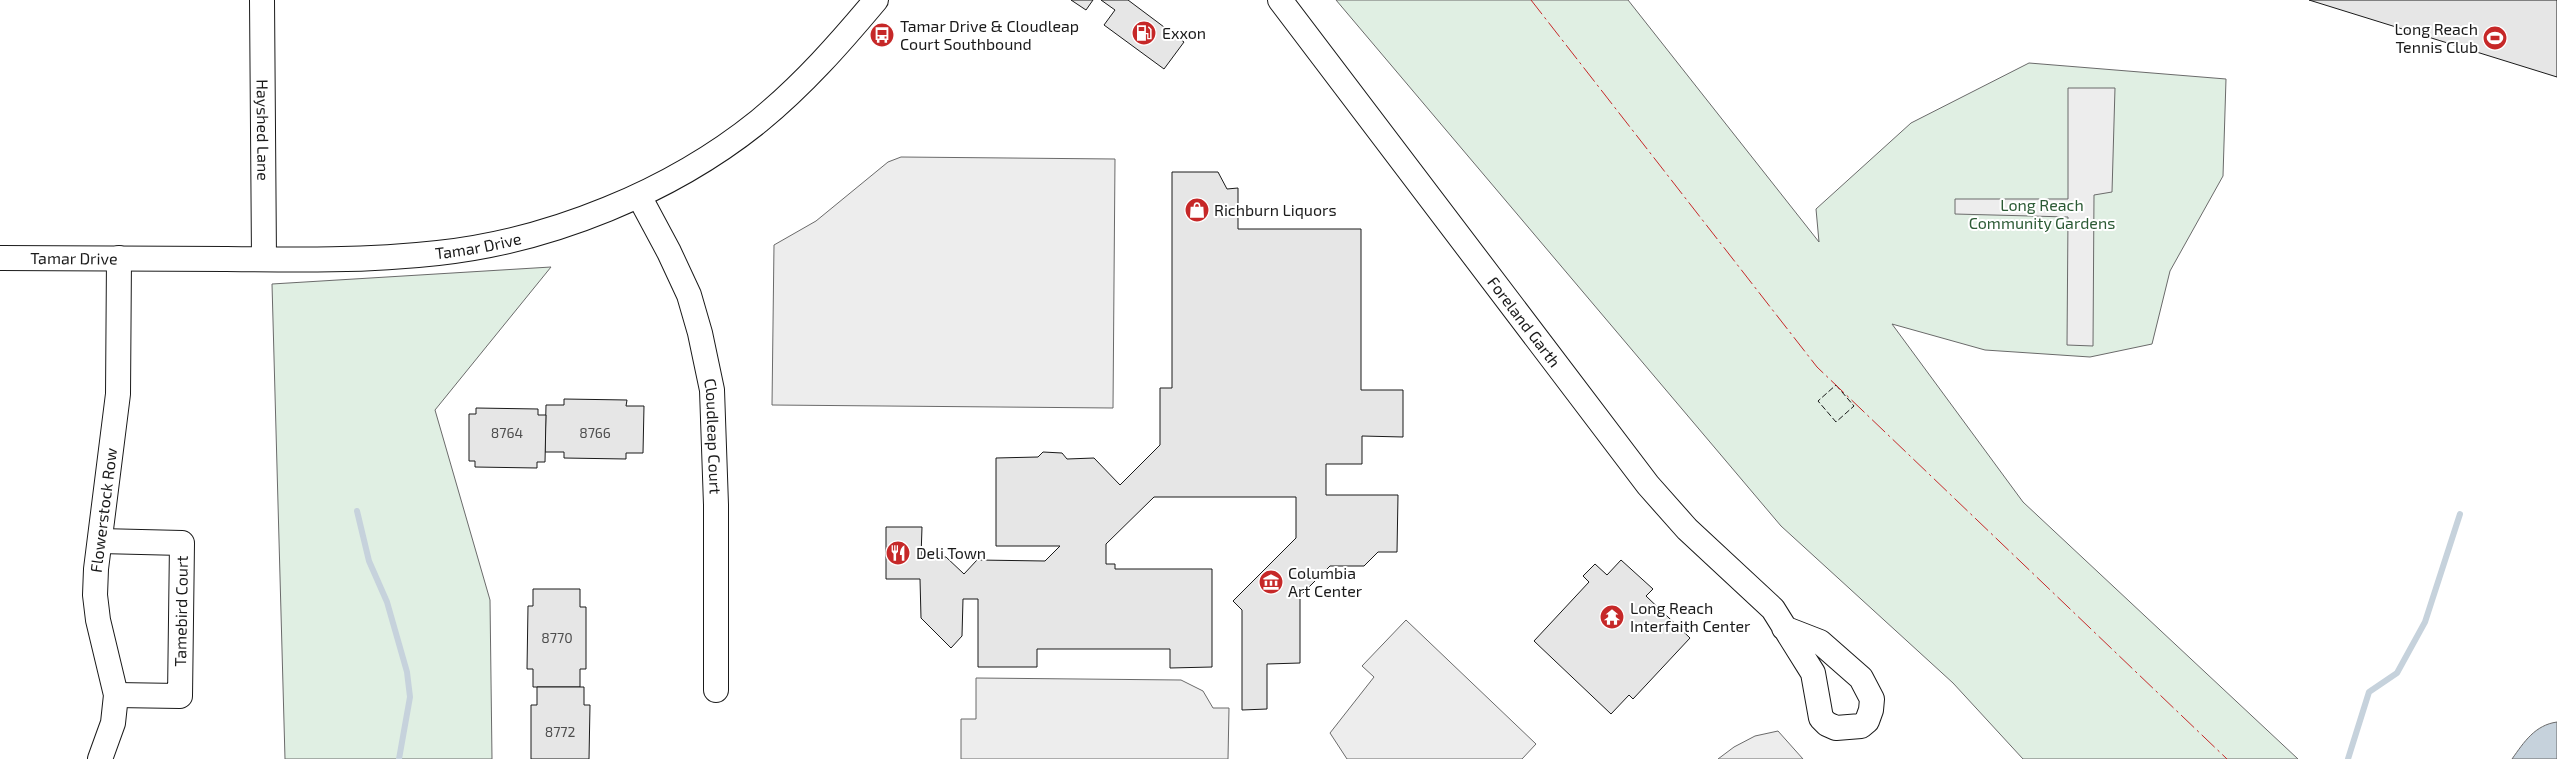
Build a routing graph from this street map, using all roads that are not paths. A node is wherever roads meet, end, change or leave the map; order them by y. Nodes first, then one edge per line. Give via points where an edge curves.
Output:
1 (262, 0) edge
2 (876, 0) edge
3 (1280, 0) edge
4 (639, 196) junction
5 (0, 258) edge
6 (119, 258) junction
7 (264, 259) junction
8 (100, 542) junction
9 (1784, 628) dead end
10 (716, 690) dead end
11 (116, 695) junction
12 (100, 759) edge

1 - 7 street, Hayshed Lane
2 - 4 street, Tamar Drive via 833,51 757,122
3 - 9 street, Foreland Garth via 1648,485 1687,529 1772,609
4 - 7 street, Tamar Drive via 570,222 482,247 380,258
4 - 10 street, Cloudleap Court via 689,295 712,390 716,496
5 - 6 street, Tamar Drive
6 - 7 street, Tamar Drive
6 - 8 street, Flowerstock Row via 118,394
8 - 11 street, Flowerstock Row via 95,595
8 - 11 street, Tamebird Court via 182,542 180,696
11 - 12 street, Flowerstock Row via 113,723

